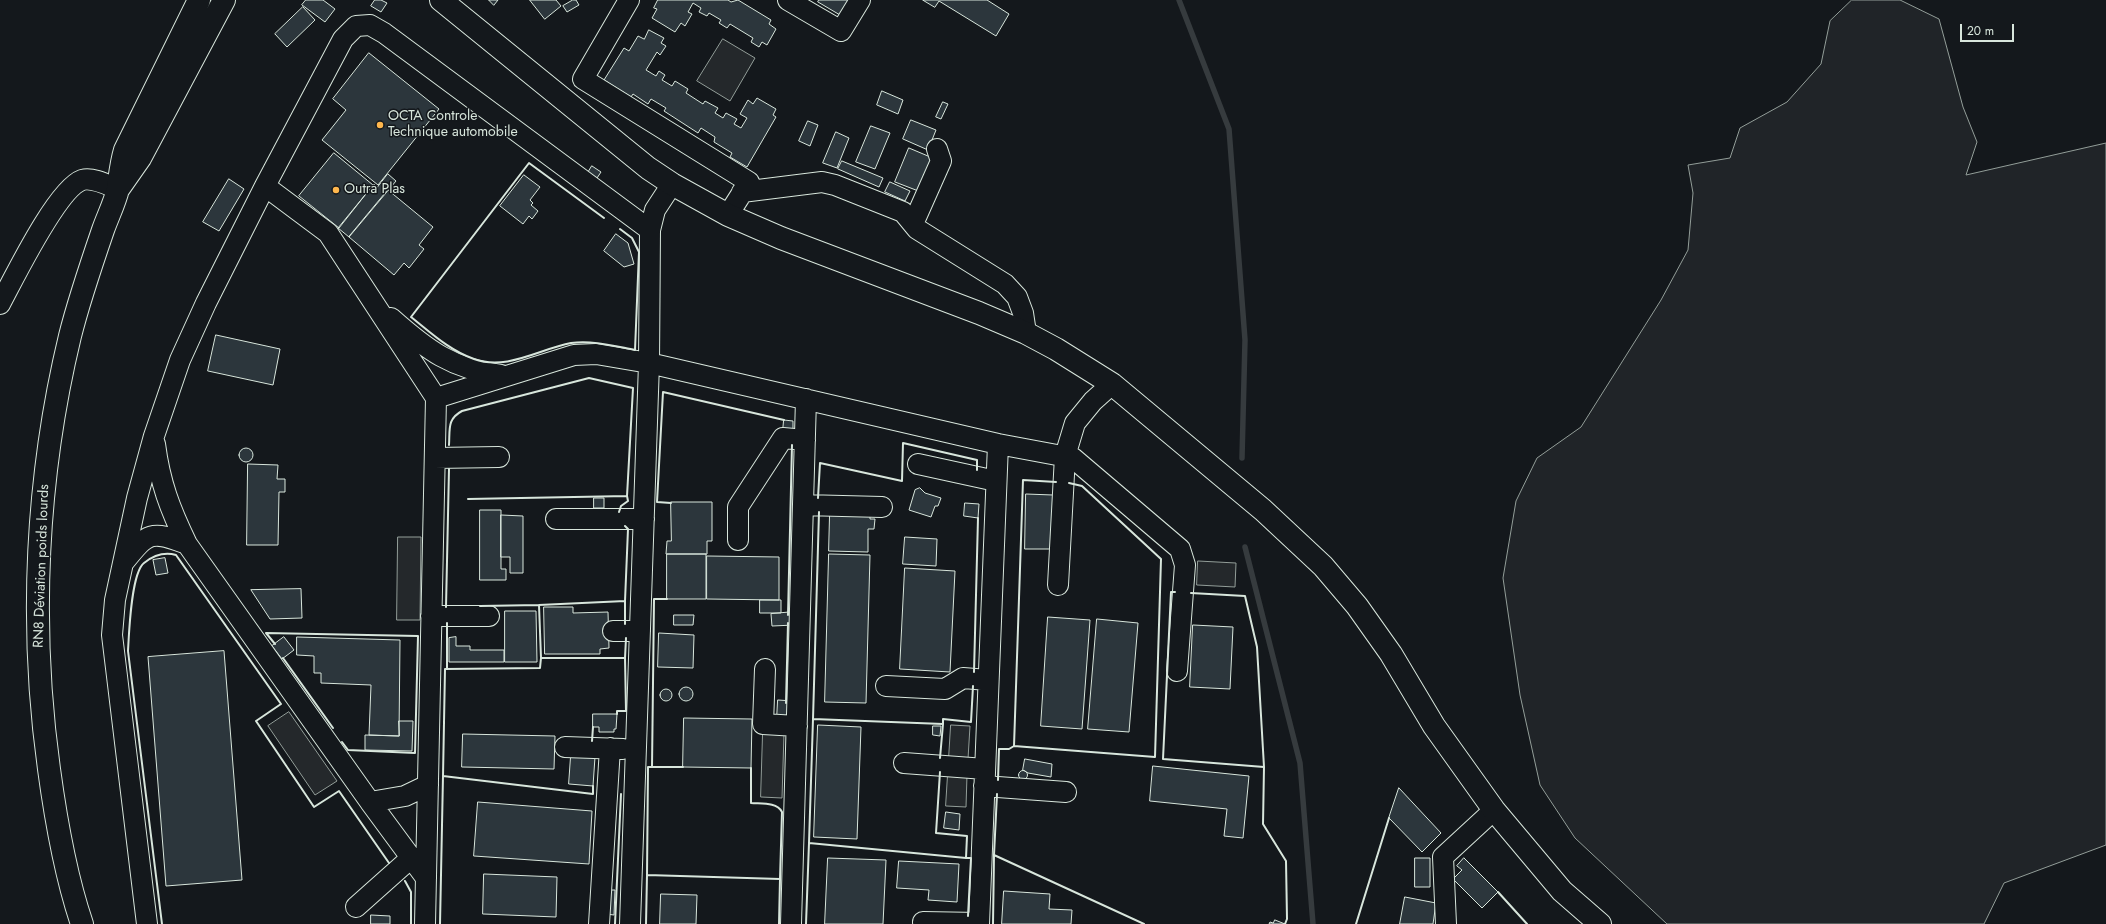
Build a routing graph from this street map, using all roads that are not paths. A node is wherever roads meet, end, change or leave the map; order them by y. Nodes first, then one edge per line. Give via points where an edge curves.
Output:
1 (199, 0) edge
2 (224, 0) edge
3 (629, 0) edge
4 (788, 0) edge
5 (860, 0) edge
6 (446, 3) edge
7 (583, 79) junction
8 (567, 104) junction
9 (937, 149) dead end
10 (672, 184) junction
11 (265, 186) junction
12 (118, 189) junction
13 (742, 192) junction
14 (728, 215) junction
15 (913, 224) junction
16 (650, 230) junction
17 (373, 303) junction
18 (0, 304) edge
19 (1026, 333) junction
20 (649, 363) junction
21 (506, 376) junction
22 (1112, 384) junction
23 (436, 398) junction
24 (806, 400) junction
25 (154, 436) junction
26 (805, 440) junction
27 (998, 444) junction
28 (1065, 456) junction
29 (499, 457) dead end
30 (435, 458) junction
31 (918, 464) dead end
32 (996, 481) junction
33 (803, 505) junction
34 (882, 507) dead end
35 (556, 519) dead end
36 (644, 519) junction
37 (738, 540) dead end
38 (187, 544) junction
39 (123, 563) junction
40 (1058, 585) dead end
41 (431, 616) junction
42 (490, 616) dead end
43 (613, 631) dead end
44 (640, 631) junction
45 (765, 669) dead end
46 (1177, 670) dead end
47 (988, 680) junction
48 (886, 686) dead end
49 (797, 726) junction
50 (565, 747) dead end
51 (610, 748) junction
52 (636, 749) junction
53 (904, 763) dead end
54 (985, 777) junction
55 (428, 785) junction
56 (1066, 792) dead end
57 (370, 802) junction
58 (1494, 810) junction
59 (412, 858) junction
60 (426, 878) junction
61 (356, 907) dead end
62 (923, 922) dead end
63 (82, 924) edge
64 (147, 924) edge
65 (425, 924) edge
66 (599, 924) edge
67 (630, 924) edge
68 (791, 924) edge
69 (979, 924) edge
70 (1446, 924) edge
71 (1600, 924) edge

1 - 12 main road via 130,137 121,162
2 - 12 main road via 140,158
3 - 7 street
4 - 5 street via 841,31
6 - 8 main road
7 - 8 street
7 - 13 street via 749,182
8 - 10 main road
9 - 15 street via 941,161
10 - 14 main road
10 - 16 street via 655,210
11 - 16 street via 343,39 356,26 370,25
11 - 17 street via 328,234
11 - 25 street via 206,303 187,346
12 - 18 street via 94,180 83,180 68,189 56,205
12 - 63 main road, RN8 Déviation poids lourds via 85,282 70,335 45,475 39,547 39,667 46,745 56,824
13 - 14 street
13 - 15 street via 822,182 903,212
14 - 19 main road
15 - 19 street via 917,229 1005,284 1017,297
16 - 20 street
17 - 21 street via 438,355 478,372
17 - 23 street
19 - 22 main road
20 - 21 street via 596,354 574,355
20 - 24 street
20 - 36 street
21 - 23 street
22 - 28 street via 1093,401 1075,423
22 - 58 main road via 1263,510 1324,566 1358,606 1391,654 1434,726
23 - 30 street
24 - 26 street
24 - 27 street
25 - 38 street via 158,471 164,493
25 - 39 street
26 - 33 street
26 - 37 street via 783,438 738,507
27 - 28 street
27 - 32 street
28 - 40 street
28 - 46 street via 1073,458 1180,549 1185,565
29 - 30 street
30 - 41 street
31 - 32 street
32 - 47 street
33 - 34 street
33 - 49 street
35 - 36 street
36 - 44 street
38 - 39 street via 166,536 152,535 139,543
38 - 57 street
39 - 64 street via 115,600 112,635
41 - 42 street
41 - 55 street
43 - 44 street
44 - 52 street
45 - 49 street via 763,724
47 - 48 street via 963,678 945,689
47 - 54 street
49 - 68 street
50 - 51 street
51 - 52 street
51 - 66 street
52 - 67 street
53 - 54 street
54 - 56 street
54 - 69 street
55 - 57 street via 405,796
55 - 60 street
57 - 59 street
58 - 70 street via 1443,857
58 - 71 main road via 1562,891
59 - 60 street
59 - 61 street
60 - 65 street
62 - 69 street

